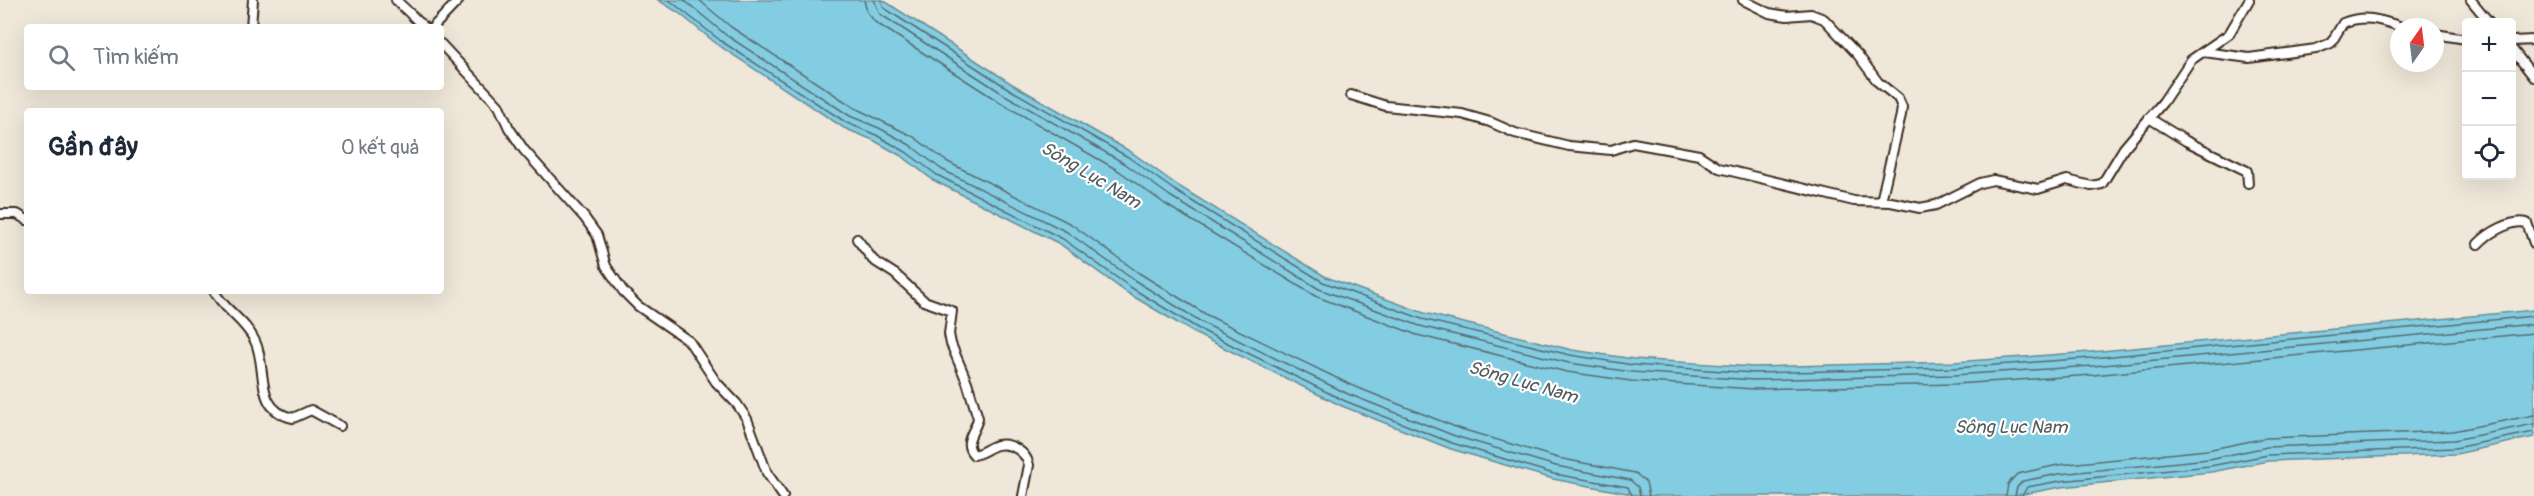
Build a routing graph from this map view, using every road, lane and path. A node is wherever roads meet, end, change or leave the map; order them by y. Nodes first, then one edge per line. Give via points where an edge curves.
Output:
1 (254, 0) edge
2 (396, 0) edge
3 (459, 0) edge
4 (1743, 0) edge
5 (2249, 0) edge
6 (2470, 0) edge
7 (2486, 18) edge
8 (2390, 22) edge
9 (251, 24) edge
10 (421, 24) edge
11 (436, 24) edge
12 (2444, 35) edge
13 (2462, 38) edge
14 (2534, 40) edge
15 (2516, 41) edge
16 (444, 47) edge
17 (2204, 52) junction
18 (2516, 56) edge
19 (2534, 77) edge
20 (1351, 95) dead end
21 (2149, 118) junction
22 (2248, 183) dead end
23 (1881, 201) junction
24 (0, 214) edge
25 (24, 218) edge
26 (857, 239) dead end
27 (2534, 243) edge
28 (2478, 244) dead end
29 (216, 294) edge
30 (340, 426) dead end
31 (783, 496) edge
32 (1022, 496) edge

1 - 9 street
2 - 10 street
3 - 11 street
4 - 23 street via 1769,12 1787,16 1811,14 1824,19 1878,82 1898,98 1902,107
5 - 17 street via 2229,34
6 - 7 street
8 - 17 street via 2362,18 2343,23 2331,43 2316,49 2249,58
12 - 13 street
14 - 15 street
16 - 31 street via 499,105 508,128 524,150 584,217 597,235 606,266 623,291 638,306 689,340 716,382 747,418 767,473
17 - 21 street via 2191,60
18 - 19 street
20 - 23 street via 1386,106 1471,116 1515,133 1569,146 1611,150 1633,143 1700,154 1719,168 1761,179 1854,201
21 - 22 street via 2247,171
21 - 23 street via 2098,186 2070,180 2038,189 1993,180 1936,205 1905,207
24 - 25 street
26 - 32 street via 873,260 924,301 952,311 951,344 978,418 969,438 970,450 974,455 1006,444 1023,453 1029,465
27 - 28 street via 2527,223 2521,221 2493,229
29 - 30 street via 257,343 264,393 273,408 293,418 311,410

